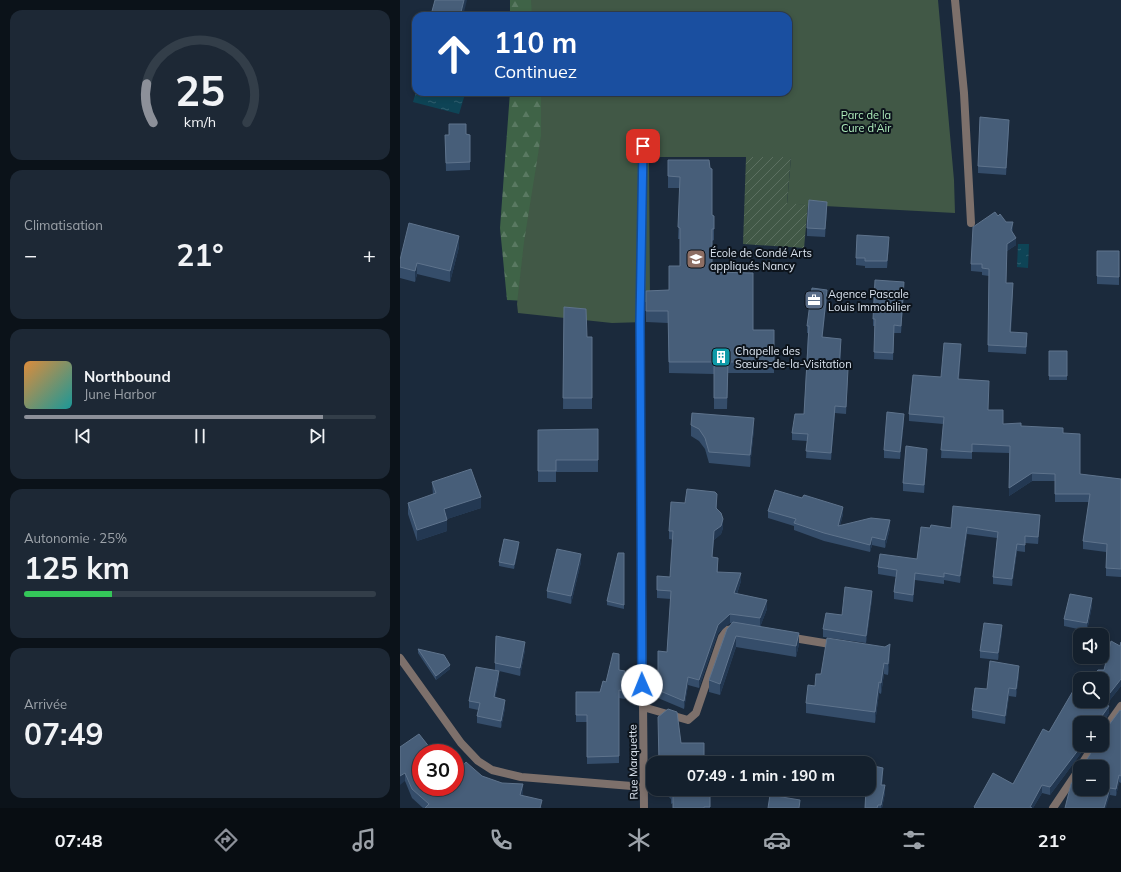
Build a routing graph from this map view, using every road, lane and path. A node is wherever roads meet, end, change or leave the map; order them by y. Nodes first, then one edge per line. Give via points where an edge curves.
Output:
1 (955, 0) edge
2 (643, 146) dead end
3 (971, 223) dead end
4 (746, 631) edge
5 (776, 635) edge
6 (843, 646) edge
7 (400, 658) edge
8 (1121, 706) edge
9 (643, 708) junction
10 (1109, 723) edge
11 (1073, 778) edge
12 (644, 787) junction
13 (644, 808) edge
14 (1054, 808) edge

1 - 3 street via 964,93
2 - 9 street, Rue Marquette via 640,379
4 - 9 street via 731,628 722,637 696,713 692,718 688,720
5 - 6 street
7 - 12 street via 461,743 478,761 492,770 521,777
8 - 10 street
9 - 12 street, Rue Marquette
11 - 14 street
12 - 13 street, Rue Marquette

